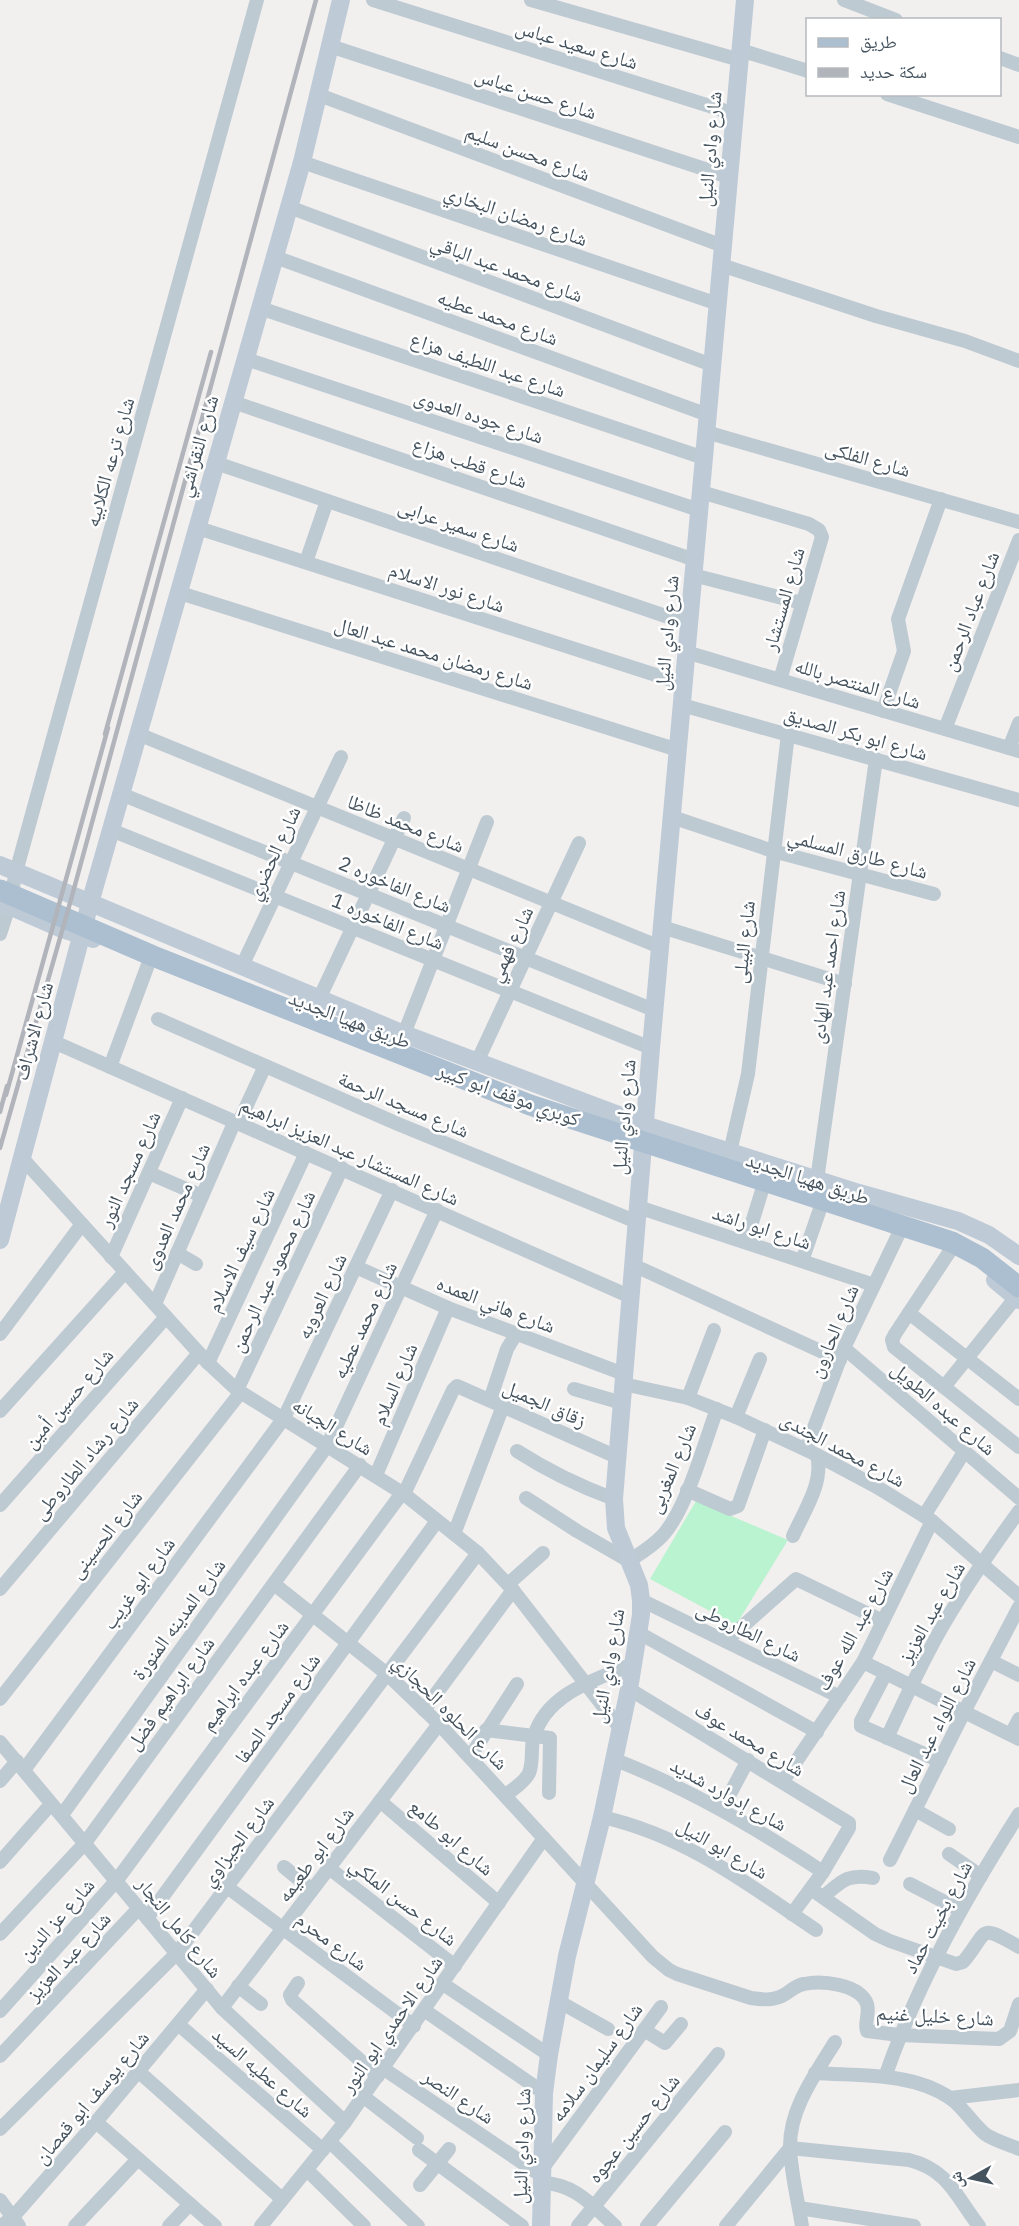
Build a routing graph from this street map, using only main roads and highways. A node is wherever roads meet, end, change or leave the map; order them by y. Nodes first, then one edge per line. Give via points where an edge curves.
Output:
1 (5, 871) edge
2 (3, 899) edge
3 (1019, 1271) edge
4 (1018, 1295) edge

1 - 3 main road, كوبري موقف ابو كبير via 158,944 535,1093 957,1230
2 - 4 main road, كوبري موقف ابو كبير via 530,1105 952,1242 982,1258

